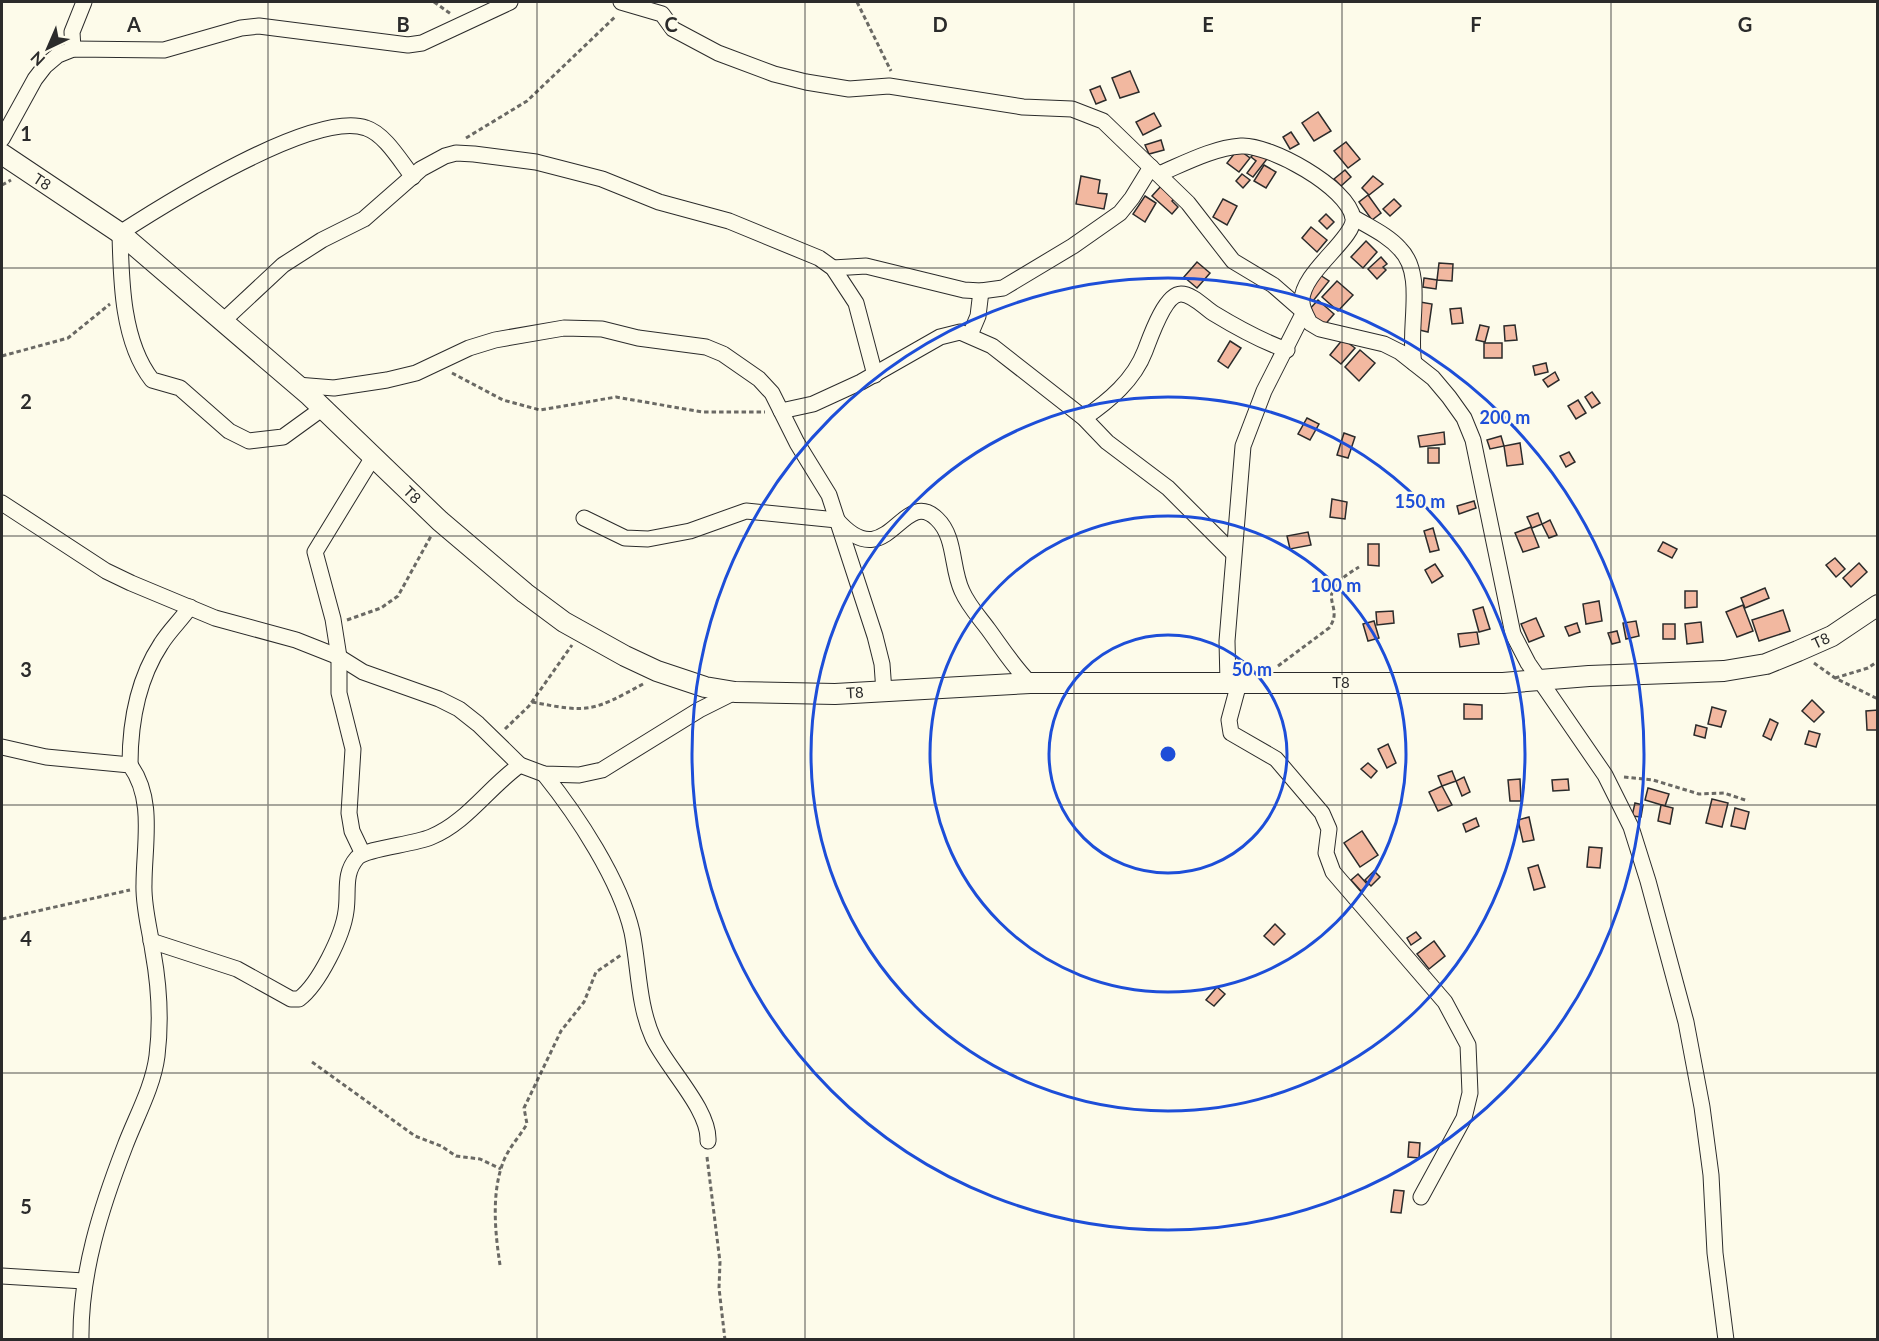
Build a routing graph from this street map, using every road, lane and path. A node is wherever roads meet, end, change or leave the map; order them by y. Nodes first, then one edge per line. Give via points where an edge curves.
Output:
1 (84, 2) edge
2 (510, 2) edge
3 (650, 2) edge
4 (857, 2) edge
5 (624, 3) edge
6 (662, 14) junction
7 (73, 49) junction
8 (897, 87) junction
9 (2, 139) edge
10 (2, 154) edge
11 (450, 155) junction
12 (1155, 170) junction
13 (413, 177) junction
14 (1353, 217) junction
15 (120, 233) junction
16 (832, 268) junction
17 (981, 291) junction
18 (123, 293) junction
19 (1304, 312) junction
20 (223, 321) junction
21 (970, 335) junction
22 (1287, 350) junction
23 (2, 357) edge
24 (1414, 363) junction
25 (429, 367) junction
26 (875, 375) junction
27 (297, 385) junction
28 (323, 408) junction
29 (781, 411) junction
30 (1083, 418) junction
31 (373, 457) junction
32 (2, 503) edge
33 (584, 518) dead end
34 (837, 520) junction
35 (440, 521) junction
36 (1233, 553) junction
37 (1359, 567) dead end
38 (1878, 605) edge
39 (190, 607) junction
40 (334, 625) junction
41 (582, 632) junction
42 (1798, 651) junction
43 (339, 657) junction
44 (1878, 661) edge
45 (663, 673) junction
46 (1835, 678) junction
47 (1542, 680) junction
48 (1030, 683) junction
49 (1233, 683) junction
50 (1263, 683) junction
51 (735, 692) junction
52 (884, 692) junction
53 (1878, 699) edge
54 (532, 702) junction
55 (494, 740) junction
56 (2, 747) edge
57 (130, 765) junction
58 (519, 765) junction
59 (544, 774) junction
60 (1605, 775) junction
61 (1748, 801) dead end
62 (362, 852) junction
63 (143, 887) junction
64 (2, 919) edge
65 (152, 940) junction
66 (634, 949) junction
67 (312, 1062) dead end
68 (708, 1141) joint
69 (501, 1170) junction
70 (1421, 1197) dead end
71 (500, 1265) dead end
72 (2, 1276) edge
73 (84, 1281) junction
74 (81, 1340) edge
75 (725, 1340) edge
76 (1726, 1340) edge

1 - 7 street via 72,32
2 - 7 street via 422,43 408,45 259,26 164,50
3 - 6 street
4 - 8 path
5 - 6 street
5 - 11 path via 596,38 527,101 478,129
6 - 8 street via 673,29 694,42 774,74 829,87
7 - 9 street via 45,66
8 - 12 street via 1023,107 1072,109 1103,121
10 - 15 street, T8
11 - 13 street
11 - 16 street via 515,159 602,179 659,202 729,220 819,258
12 - 14 street via 1223,149 1260,149 1317,177
12 - 17 street via 1106,224 1003,288
12 - 19 street via 1188,202 1233,261 1274,285
13 - 15 street via 367,128 341,126 292,140 209,177
13 - 20 street via 364,219 283,265
14 - 19 street via 1352,227 1307,284 1302,302
14 - 24 street via 1400,248 1412,267
15 - 18 street
15 - 20 street, T8
16 - 17 street via 866,266 955,289
16 - 26 street via 856,303
17 - 21 street via 978,316
18 - 23 path via 68,338
18 - 28 street via 137,356 152,380 188,392 229,431 243,439 267,441 283,437
19 - 22 street
19 - 24 street via 1310,323 1320,329 1384,344
20 - 27 street, T8
21 - 26 street via 952,333 940,337
21 - 30 street via 992,345
22 - 30 street via 1241,329 1191,298 1175,296 1127,380 1112,397
22 - 36 street via 1264,391 1243,446
24 - 47 street via 1449,397 1473,440 1514,634 1528,663
25 - 27 street via 353,386
25 - 29 path via 448,370 503,400 540,410 616,397 702,412
25 - 29 street via 495,340 584,326 706,347 723,354 759,379
26 - 29 street via 813,404
27 - 28 street, T8
28 - 31 street, T8
29 - 34 street via 829,495
30 - 36 street via 1168,488
31 - 35 street, T8
31 - 40 street via 315,552
32 - 39 street via 106,571
33 - 34 street via 625,538 648,539 690,531 746,511
34 - 48 street via 850,535 870,540 880,538 911,513 921,511 936,517 949,534 963,594 1002,651
34 - 52 street via 875,636
35 - 40 path via 399,596 381,608
35 - 41 street, T8 via 525,593
36 - 49 street
37 - 50 path via 1332,589 1334,619 1329,628 1295,651
38 - 42 street, T8 via 1832,636
39 - 43 street
39 - 57 street via 160,645 147,674 130,735
40 - 43 street
41 - 45 street, T8
41 - 54 path
42 - 46 path
42 - 47 street, T8 via 1766,664 1724,671
43 - 55 street via 363,672 459,709
43 - 62 street via 339,693 353,749 349,813
44 - 46 path
45 - 51 street, T8
45 - 54 path via 591,710
46 - 53 path
47 - 50 street, T8
47 - 60 street
48 - 49 street, T8
48 - 52 street, T8
49 - 50 street, T8
49 - 70 street via 1231,733 1276,759 1322,813 1329,830 1326,853 1333,872 1445,1002 1468,1045 1470,1093 1464,1118
51 - 52 street, T8
51 - 59 street via 602,770 579,776
54 - 55 path
55 - 58 street
56 - 57 street via 46,757
57 - 63 street via 144,790 146,806
58 - 59 street
58 - 62 street via 452,826 409,844
59 - 66 street via 575,813 620,892
60 - 61 path via 1653,780 1700,794 1724,793
60 - 76 street via 1637,843 1686,1022 1709,1154 1715,1253
62 - 65 street via 348,877 342,929 316,978 298,999 291,999 237,969
63 - 64 path
63 - 65 street
65 - 73 street via 158,1008 157,1058 111,1183
66 - 68 street via 640,994 652,1036 665,1062 706,1120
66 - 69 path via 596,972 584,1002 564,1026 542,1067 524,1108 527,1124
67 - 69 path via 415,1136 456,1156 480,1159
68 - 75 path
69 - 71 path via 496,1219
72 - 73 street
73 - 74 street

